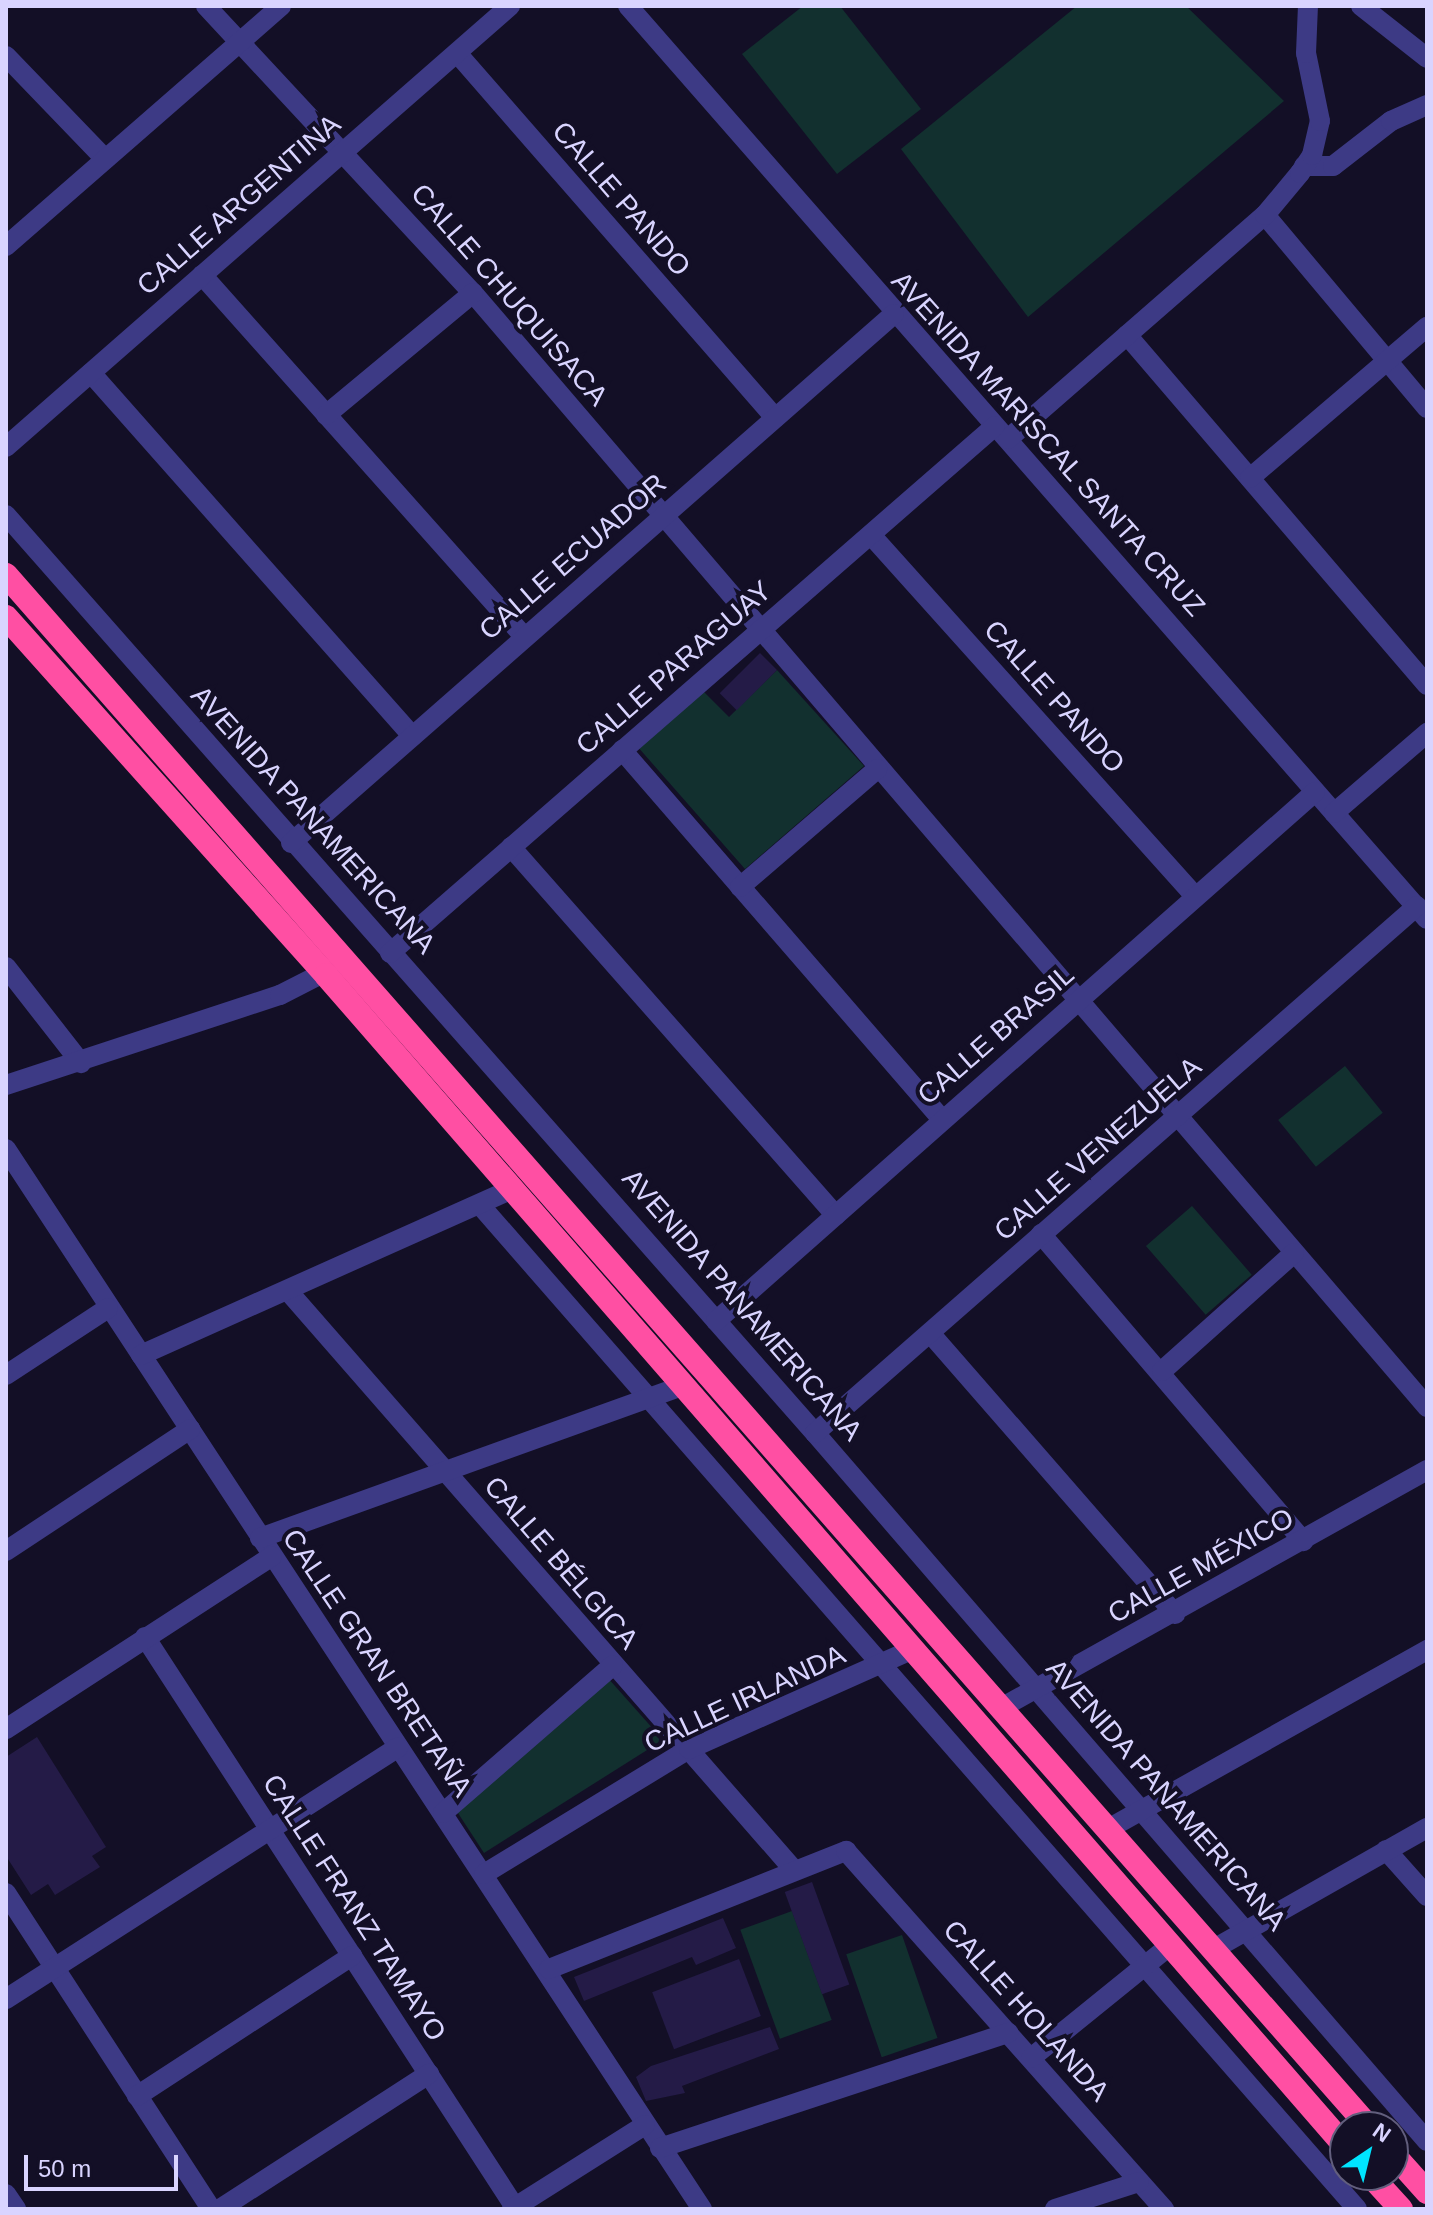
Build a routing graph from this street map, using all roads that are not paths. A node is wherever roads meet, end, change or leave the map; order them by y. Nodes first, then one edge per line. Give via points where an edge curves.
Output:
1 (206, 6) edge
2 (281, 6) edge
3 (510, 6) edge
4 (1308, 6) edge
5 (1361, 6) edge
6 (639, 10) edge
7 (240, 43) junction
8 (457, 53) junction
9 (6, 56) edge
10 (1427, 58) edge
11 (1427, 105) edge
12 (344, 150) junction
13 (105, 159) junction
14 (1304, 166) junction
15 (1265, 215) junction
16 (6, 246) edge
17 (202, 275) junction
18 (473, 293) junction
19 (894, 314) junction
20 (1427, 327) edge
21 (1127, 335) junction
22 (1388, 362) junction
23 (91, 373) junction
24 (1427, 408) edge
25 (326, 415) junction
26 (775, 418) junction
27 (1002, 432) junction
28 (6, 447) edge
29 (1250, 478) junction
30 (6, 515) edge
31 (661, 517) junction
32 (871, 535) junction
33 (6, 575) edge
34 (6, 617) edge
35 (758, 632) junction
36 (524, 637) junction
37 (1427, 685) edge
38 (1427, 733) edge
39 (412, 736) junction
40 (622, 750) junction
41 (877, 769) junction
42 (1315, 792) junction
43 (1334, 813) junction
44 (291, 843) junction
45 (511, 847) junction
46 (740, 887) junction
47 (1195, 896) junction
48 (1422, 912) edge
49 (390, 953) junction
50 (6, 967) edge
51 (334, 968) junction
52 (1077, 1000) junction
53 (81, 1063) junction
54 (6, 1085) edge
55 (1179, 1116) junction
56 (942, 1119) junction
57 (6, 1149) edge
58 (512, 1189) junction
59 (480, 1205) junction
60 (836, 1215) junction
61 (1041, 1234) junction
62 (1294, 1253) junction
63 (288, 1291) junction
64 (108, 1308) junction
65 (716, 1321) junction
66 (930, 1333) junction
67 (141, 1355) junction
68 (1162, 1371) junction
69 (6, 1375) edge
70 (682, 1386) junction
71 (649, 1398) junction
72 (1427, 1407) edge
73 (190, 1429) junction
74 (815, 1433) junction
75 (1427, 1470) edge
76 (444, 1473) junction
77 (260, 1538) junction
78 (1303, 1541) junction
79 (6, 1551) edge
80 (272, 1556) junction
81 (1175, 1614) junction
82 (145, 1637) junction
83 (1427, 1650) edge
84 (909, 1651) junction
85 (613, 1665) junction
86 (883, 1666) junction
87 (1036, 1691) junction
88 (1001, 1708) junction
89 (6, 1729) edge
90 (398, 1747) junction
91 (689, 1749) junction
92 (1140, 1812) junction
93 (443, 1813) junction
94 (1427, 1828) edge
95 (269, 1829) junction
96 (1108, 1829) junction
97 (1386, 1850) junction
98 (794, 1870) junction
99 (484, 1874) junction
100 (6, 1893) edge
101 (1427, 1896) edge
102 (1244, 1932) junction
103 (1168, 1947) junction
104 (1212, 1950) junction
105 (352, 1956) junction
106 (1145, 1967) junction
107 (55, 1969) junction
108 (549, 1969) junction
109 (6, 1999) edge
110 (1008, 2033) junction
111 (1031, 2058) junction
112 (429, 2074) junction
113 (137, 2096) junction
114 (1355, 2111) edge
115 (645, 2125) junction
116 (1329, 2128) edge
117 (1427, 2141) edge
118 (660, 2148) junction
119 (1409, 2172) edge
120 (1139, 2182) junction
121 (1385, 2191) edge
122 (1427, 2192) edge
123 (6, 2194) edge
124 (514, 2208) edge
125 (16, 2209) edge
126 (211, 2209) edge
127 (220, 2209) edge
128 (702, 2209) edge
129 (1055, 2209) edge
130 (1164, 2209) edge
131 (1357, 2209) edge
132 (1401, 2209) edge

1 - 7 street, CALLE CHUQUISACA
2 - 7 street
3 - 8 street, CALLE ARGENTINA
4 - 14 street, CALLE PARAGUAY via 1306,53 1320,121
5 - 10 street
6 - 19 street, AVENIDA MARISCAL SANTA CRUZ
7 - 12 street, CALLE CHUQUISACA
7 - 13 street
8 - 12 street, CALLE ARGENTINA
8 - 26 street, CALLE PANDO
9 - 13 street
11 - 14 street via 1391,121 1333,166
12 - 17 street, CALLE ARGENTINA
12 - 18 street, CALLE CHUQUISACA
13 - 16 street
14 - 15 street, CALLE PARAGUAY
15 - 21 street, CALLE PARAGUAY
15 - 22 street
17 - 23 street, CALLE ARGENTINA
17 - 25 street
18 - 25 street
18 - 31 street, CALLE CHUQUISACA
19 - 26 street, CALLE ECUADOR
19 - 27 street, AVENIDA MARISCAL SANTA CRUZ
20 - 22 street
21 - 27 street, CALLE PARAGUAY
21 - 29 street
22 - 24 street
22 - 29 street
23 - 28 street, CALLE ARGENTINA
23 - 39 street
25 - 36 street
26 - 31 street, CALLE ECUADOR
27 - 32 street, CALLE PARAGUAY
27 - 42 street, AVENIDA MARISCAL SANTA CRUZ
29 - 37 street
30 - 44 street, AVENIDA PANAMERICANA
31 - 35 street, CALLE CHUQUISACA
31 - 36 street, CALLE ECUADOR
32 - 35 street, CALLE PARAGUAY
32 - 47 street, CALLE PANDO
33 - 51 highway
34 - 51 highway
35 - 40 street, CALLE PARAGUAY
35 - 41 street, CALLE CHUQUISACA
36 - 39 street, CALLE ECUADOR
38 - 43 street
39 - 44 street, CALLE ECUADOR
40 - 45 street, CALLE PARAGUAY
40 - 46 street
41 - 46 street
41 - 52 street, CALLE CHUQUISACA
42 - 43 street, AVENIDA MARISCAL SANTA CRUZ
42 - 47 street, CALLE BRASIL
43 - 48 street, AVENIDA MARISCAL SANTA CRUZ
44 - 49 street, AVENIDA PANAMERICANA
45 - 49 street, CALLE PARAGUAY
45 - 60 street
46 - 56 street
47 - 52 street, CALLE BRASIL
48 - 55 street, CALLE VENEZUELA
49 - 65 street, AVENIDA PANAMERICANA
50 - 53 street
51 - 53 street
51 - 58 highway
51 - 88 highway
52 - 55 street, CALLE CHUQUISACA
52 - 56 street, CALLE BRASIL
53 - 54 street
55 - 61 street, CALLE VENEZUELA
55 - 62 street, CALLE CHUQUISACA
56 - 60 street, CALLE BRASIL
57 - 64 street, CALLE GRAN BRETAÑA
58 - 59 street
58 - 70 highway
59 - 63 street
59 - 71 street
60 - 65 street, CALLE BRASIL
61 - 66 street, CALLE VENEZUELA
61 - 68 street
62 - 68 street
62 - 72 street, CALLE CHUQUISACA
63 - 67 street
63 - 76 street, CALLE BÉLGICA
64 - 67 street, CALLE GRAN BRETAÑA
64 - 69 street
65 - 74 street, AVENIDA PANAMERICANA
66 - 74 street, CALLE VENEZUELA
66 - 81 street
67 - 73 street, CALLE GRAN BRETAÑA
68 - 78 street
70 - 71 street
70 - 84 highway
71 - 76 street
71 - 86 street
73 - 77 street, CALLE GRAN BRETAÑA
73 - 79 street
74 - 87 street, AVENIDA PANAMERICANA
75 - 78 street, CALLE MÉXICO
76 - 77 street
76 - 85 street, CALLE BÉLGICA
77 - 80 street, CALLE GRAN BRETAÑA
78 - 81 street, CALLE MÉXICO
80 - 82 street
80 - 90 street, CALLE GRAN BRETAÑA
81 - 87 street, CALLE MÉXICO
82 - 89 street
82 - 95 street, CALLE FRANZ TAMAYO
83 - 92 street
84 - 86 street, CALLE IRLANDA
84 - 103 highway
85 - 91 street, CALLE BÉLGICA
85 - 93 street
86 - 91 street, CALLE IRLANDA
86 - 106 street
87 - 88 street, CALLE MÉXICO
87 - 92 street, AVENIDA PANAMERICANA
88 - 96 highway
90 - 93 street, CALLE GRAN BRETAÑA
90 - 95 street
91 - 98 street, CALLE BÉLGICA
91 - 99 street, CALLE IRLANDA
92 - 96 street
92 - 102 street, AVENIDA PANAMERICANA
93 - 99 street, CALLE GRAN BRETAÑA
94 - 97 street
95 - 105 street, CALLE FRANZ TAMAYO
95 - 107 street
96 - 104 highway
97 - 101 street
97 - 102 street
98 - 108 street
98 - 110 street, CALLE HOLANDA via 846,1851
99 - 108 street, CALLE GRAN BRETAÑA
100 - 107 street
102 - 104 street
102 - 117 street, AVENIDA PANAMERICANA
103 - 106 street
103 - 116 highway
104 - 114 highway
105 - 112 street, CALLE FRANZ TAMAYO
105 - 113 street
106 - 111 street
106 - 131 street
107 - 109 street
107 - 113 street
108 - 115 street, CALLE GRAN BRETAÑA
110 - 111 street, CALLE HOLANDA
110 - 118 street
111 - 120 street, CALLE HOLANDA
112 - 124 street, CALLE FRANZ TAMAYO
112 - 127 street
113 - 126 street
115 - 118 street, CALLE GRAN BRETAÑA
115 - 124 street
118 - 128 street, CALLE GRAN BRETAÑA
119 - 122 highway
120 - 129 street
120 - 130 street, CALLE HOLANDA
121 - 132 highway
123 - 125 street

